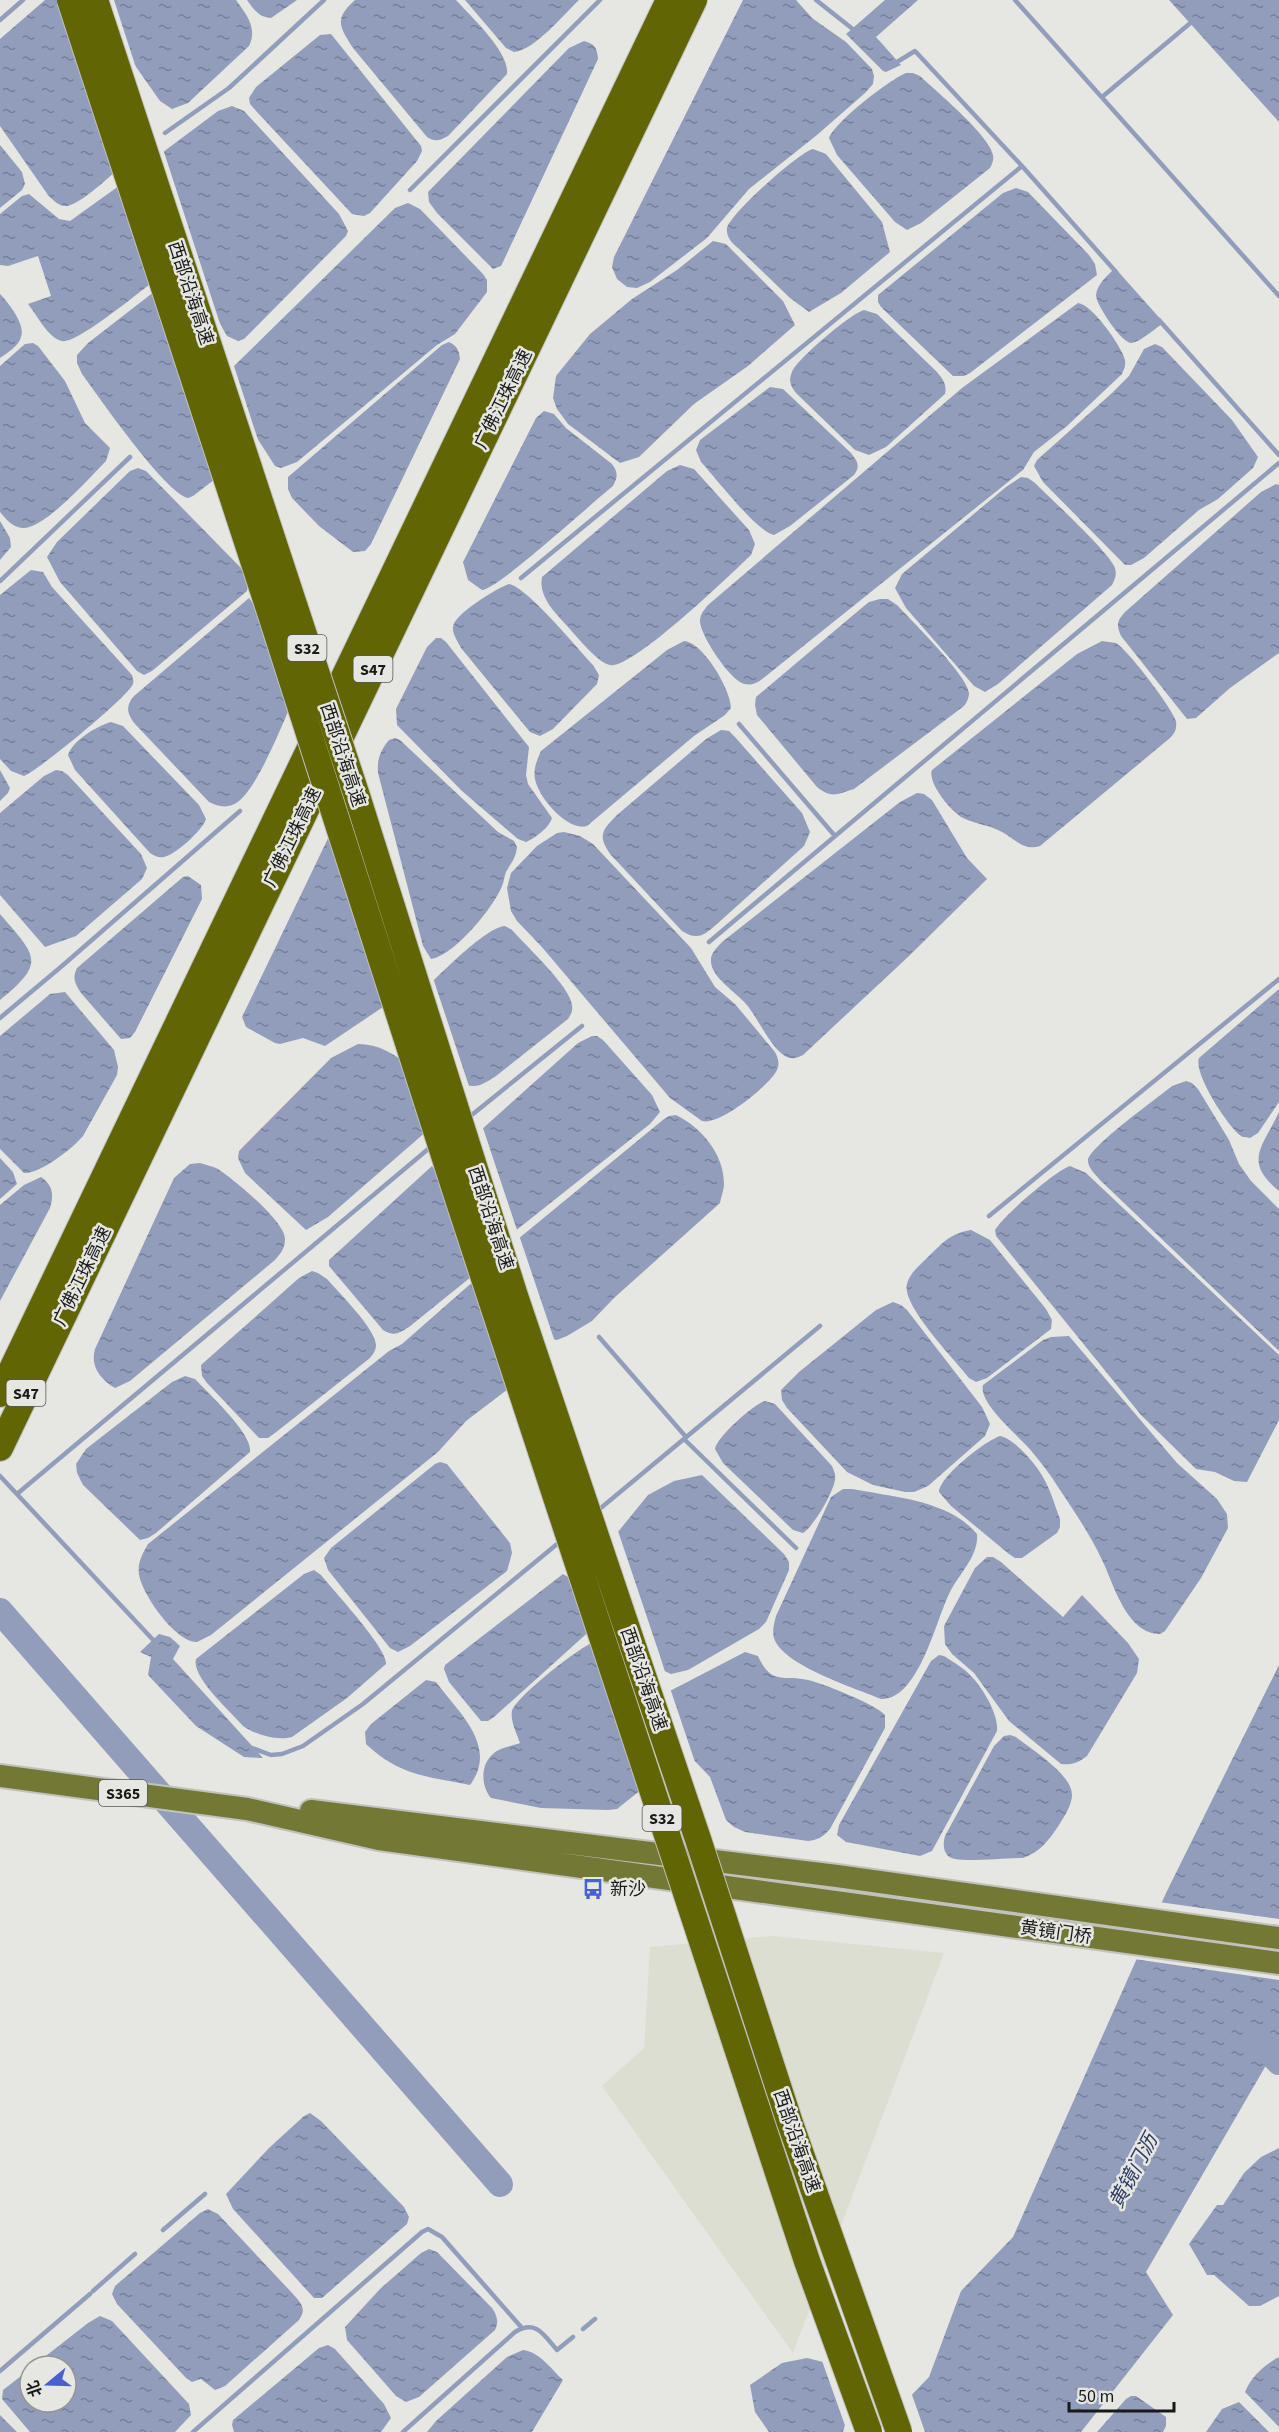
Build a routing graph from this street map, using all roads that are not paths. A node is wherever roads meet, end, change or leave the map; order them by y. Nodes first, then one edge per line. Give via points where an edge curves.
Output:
1 (70, 0) edge
2 (95, 0) edge
3 (669, 0) edge
4 (694, 0) edge
5 (42, 1333) junction
6 (0, 1394) edge
7 (0, 1448) edge
8 (0, 1776) edge
9 (247, 1809) junction
10 (1279, 1938) edge
11 (1279, 1963) edge
12 (869, 2432) edge
13 (898, 2432) edge

1 - 12 highway, 西部沿海高速 / S32, bridge via 459,1202 807,2261
2 - 13 highway, 西部沿海高速 / S32, bridge via 358,799 515,1296 790,2123
3 - 5 highway, 广佛江珠高速 / S47
4 - 5 highway, 广佛江珠高速 / S47
5 - 6 highway, 广佛江珠高速 / S47
5 - 7 highway, 广佛江珠高速 / S47
8 - 9 main road, S365
9 - 10 main road, 黄镜门桥 via 320,1811 837,1876
9 - 11 main road, 黄镜门桥 via 379,1839

